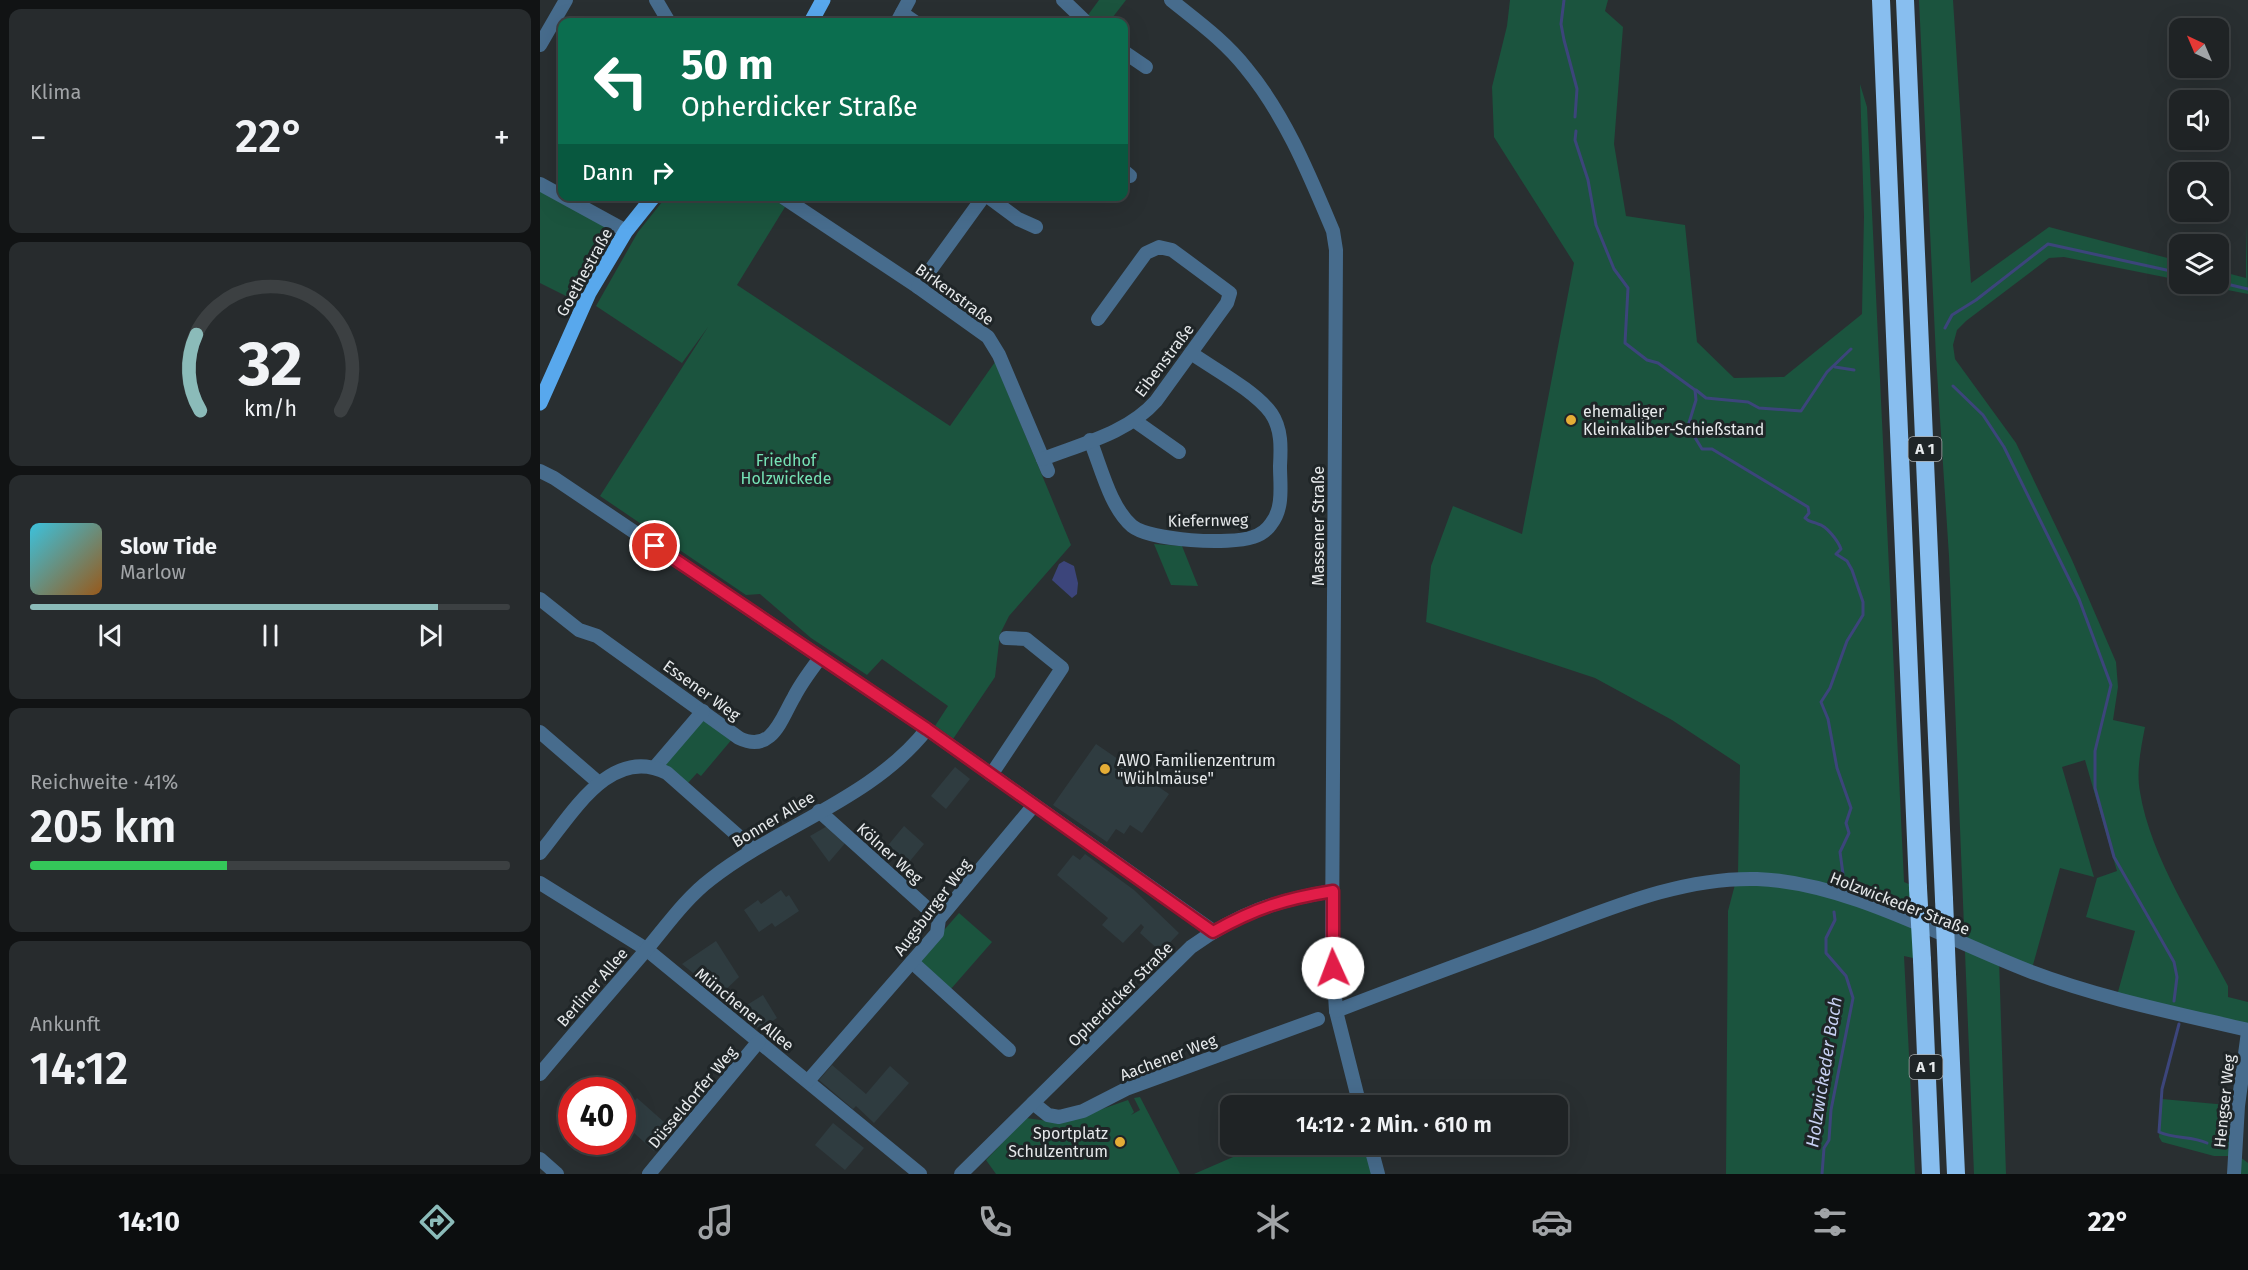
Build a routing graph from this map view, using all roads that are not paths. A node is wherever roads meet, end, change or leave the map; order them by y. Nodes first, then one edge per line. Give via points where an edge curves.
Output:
1 (566, 0) edge
2 (656, 0) edge
3 (823, 0) edge
4 (909, 0) edge
5 (1063, 0) edge
6 (1171, 0) edge
7 (1881, 0) edge
8 (1905, 0) edge
9 (667, 18) edge
10 (814, 18) edge
11 (899, 18) edge
12 (1082, 18) edge
13 (544, 28) edge
14 (540, 45) edge
15 (1128, 55) edge
16 (1146, 68) dead end
17 (540, 184) edge
18 (558, 194) edge
19 (571, 201) edge
20 (650, 201) edge
21 (789, 201) edge
22 (981, 201) edge
23 (992, 201) edge
24 (1036, 227) dead end
25 (626, 231) junction
26 (918, 287) junction
27 (1098, 319) dead end
28 (1191, 353) junction
29 (540, 403) edge
30 (1135, 421) junction
31 (1090, 440) junction
32 (1179, 452) dead end
33 (1046, 465) joint
34 (540, 471) edge
35 (540, 481) edge
36 (562, 486) junction
37 (540, 600) edge
38 (1006, 638) dead end
39 (820, 658) junction
40 (703, 711) junction
41 (927, 729) junction
42 (540, 732) edge
43 (655, 767) junction
44 (991, 775) junction
45 (599, 783) junction
46 (1034, 805) junction
47 (819, 811) junction
48 (753, 849) junction
49 (540, 853) edge
50 (540, 883) edge
51 (1333, 891) junction
52 (939, 919) junction
53 (1213, 932) junction
54 (646, 950) junction
55 (912, 962) junction
56 (1336, 1011) junction
57 (1318, 1019) dead end
58 (2248, 1031) edge
59 (759, 1041) junction
60 (1009, 1050) dead end
61 (542, 1067) edge
62 (808, 1081) junction
63 (1357, 1095) edge
64 (1033, 1103) junction
65 (1373, 1155) edge
66 (540, 1159) edge
67 (557, 1174) edge
68 (649, 1174) edge
69 (920, 1174) edge
70 (961, 1174) edge
71 (1378, 1174) edge
72 (1931, 1174) edge
73 (1956, 1174) edge
74 (2234, 1174) edge

1 - 13 street
2 - 9 street
3 - 10 main road
4 - 11 street
5 - 12 street
6 - 51 street, Massener Straße via 1246,66 1271,101 1333,231
7 - 72 highway, A 1, bridge
8 - 73 highway, A 1, bridge
13 - 14 street
15 - 16 street
17 - 18 street
19 - 25 street
20 - 25 main road, Goethestraße
21 - 26 street, Birkenstraße
22 - 26 street
23 - 24 street
25 - 29 main road, Goethestraße via 589,293
26 - 33 street, Birkenstraße via 976,326 992,342
27 - 28 street, Eibenstraße via 1146,254 1159,247 1172,249 1230,293
28 - 30 street, Eibenstraße via 1156,401
28 - 31 street, Kiefernweg via 1260,402 1277,424 1281,446 1280,505 1265,530 1239,539 1161,538 1139,531 1117,506
30 - 31 street, Eibenstraße
30 - 32 street
31 - 33 street, Eibenstraße
34 - 36 street
35 - 36 street
36 - 39 street
37 - 40 street, Essener Weg
38 - 44 street via 1026,639 1062,668
39 - 40 street, Essener Weg via 795,694 779,728 767,739 745,741
39 - 41 street
40 - 43 street
41 - 44 street
41 - 47 street, Bonner Allee via 883,773
42 - 45 street
43 - 45 street via 621,769
43 - 48 street via 667,773
44 - 46 street
45 - 49 street
46 - 52 street, Augsburger Weg
46 - 53 street
47 - 48 street, Bonner Allee
47 - 52 street, Kölner Weg
48 - 54 street, Bonner Allee via 692,896
50 - 54 street, Münchener Allee
51 - 53 street, Opherdicker Straße via 1286,899 1252,911
51 - 56 street, Massener Straße
52 - 55 street, Augsburger Weg via 937,933
53 - 64 street, Opherdicker Straße via 1191,947
54 - 59 street, Münchener Allee
54 - 61 street, Berliner Allee
55 - 60 street
55 - 62 street, Augsburger Weg
56 - 58 street, Holzwickeder Straße via 1636,899 1715,880 1756,879 1795,883 1847,897 2068,985
56 - 63 street, Massener Straße
57 - 64 street, Aachener Weg via 1136,1085 1083,1111 1059,1117 1048,1115
58 - 74 street, Hengser Weg
59 - 62 street, Münchener Allee
59 - 68 street, Düsseldorfer Weg
62 - 69 street, Münchener Allee
64 - 70 street, Opherdicker Straße
65 - 71 street
66 - 67 street

